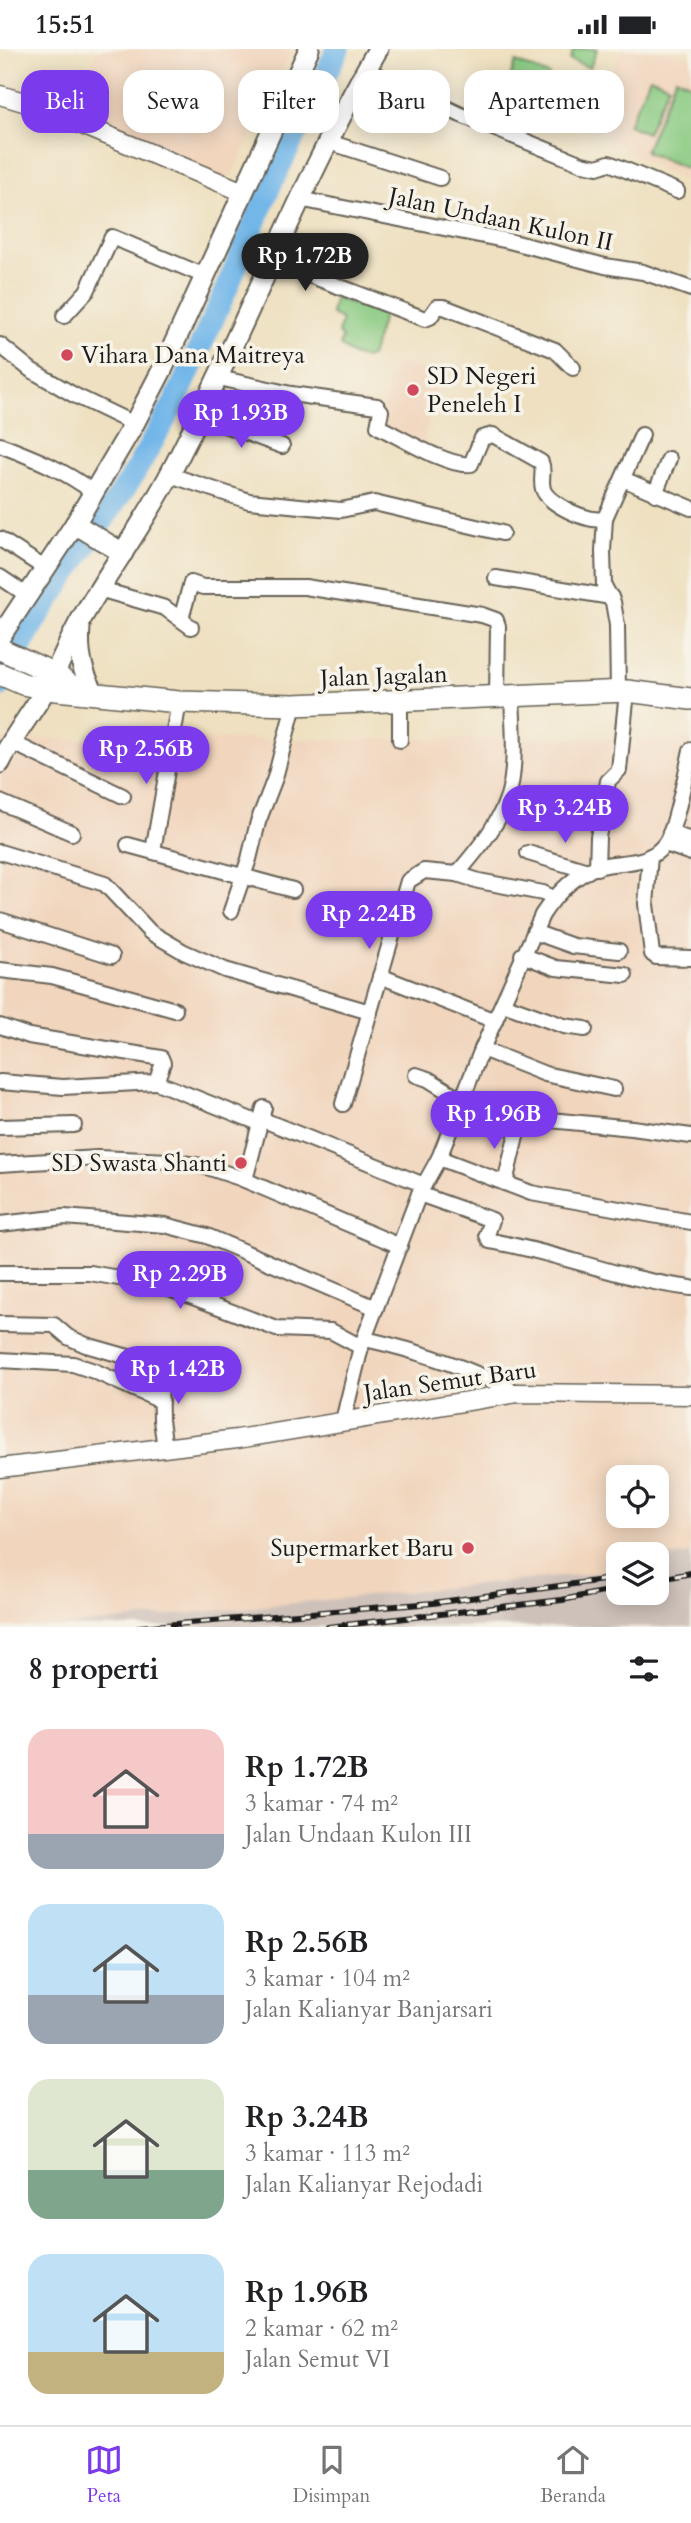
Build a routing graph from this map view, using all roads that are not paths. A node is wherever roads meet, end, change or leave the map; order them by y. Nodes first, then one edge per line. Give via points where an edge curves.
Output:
1 (309, 49) edge
2 (378, 49) edge
3 (366, 70) edge
4 (0, 95) edge
5 (353, 95) edge
6 (450, 110) edge
7 (329, 142) junction
8 (440, 178) dead end
9 (677, 191) dead end
10 (243, 192) junction
11 (299, 199) junction
12 (272, 261) junction
13 (205, 276) junction
14 (691, 289) edge
15 (64, 316) dead end
16 (0, 345) edge
17 (573, 368) dead end
18 (219, 377) junction
19 (200, 416) junction
20 (134, 423) junction
21 (642, 435) dead end
22 (0, 445) edge
23 (282, 446) dead end
24 (669, 459) dead end
25 (170, 475) junction
26 (623, 479) junction
27 (93, 492) junction
28 (655, 494) junction
29 (691, 508) edge
30 (605, 518) junction
31 (81, 528) junction
32 (502, 533) dead end
33 (0, 539) edge
34 (119, 551) junction
35 (46, 569) junction
36 (0, 577) edge
37 (496, 578) dead end
38 (99, 589) junction
39 (27, 595) junction
40 (611, 597) junction
41 (81, 619) junction
42 (2, 646) edge
43 (0, 674) edge
44 (51, 681) junction
45 (86, 691) junction
46 (622, 691) junction
47 (504, 697) junction
48 (691, 699) edge
49 (400, 701) junction
50 (179, 702) junction
51 (294, 705) junction
52 (400, 740) dead end
53 (11, 742) junction
54 (691, 750) edge
55 (0, 764) edge
56 (123, 796) dead end
57 (0, 801) edge
58 (72, 833) dead end
59 (667, 838) junction
60 (691, 840) edge
61 (128, 845) dead end
62 (153, 851) junction
63 (0, 852) edge
64 (528, 853) dead end
65 (691, 853) edge
66 (650, 856) junction
67 (592, 869) junction
68 (457, 874) junction
69 (243, 876) junction
70 (293, 890) dead end
71 (553, 898) junction
72 (231, 911) dead end
73 (0, 921) edge
74 (534, 932) junction
75 (620, 951) dead end
76 (522, 955) junction
77 (112, 956) dead end
78 (691, 958) edge
79 (0, 970) edge
80 (625, 975) dead end
81 (380, 976) junction
82 (503, 1004) junction
83 (174, 1010) dead end
84 (370, 1012) junction
85 (495, 1021) junction
86 (0, 1026) edge
87 (586, 1029) dead end
88 (482, 1049) junction
89 (416, 1075) dead end
90 (0, 1082) edge
91 (156, 1082) junction
92 (614, 1089) dead end
93 (342, 1104) dead end
94 (460, 1105) junction
95 (262, 1117) junction
96 (74, 1125) dead end
97 (0, 1126) edge
98 (518, 1128) dead end
99 (691, 1136) edge
100 (439, 1158) junction
101 (0, 1164) edge
102 (245, 1180) junction
103 (505, 1183) junction
104 (422, 1190) junction
105 (691, 1221) edge
106 (0, 1224) edge
107 (400, 1246) junction
108 (0, 1273) edge
109 (691, 1288) edge
110 (376, 1308) junction
111 (0, 1324) edge
112 (363, 1343) junction
113 (0, 1360) edge
114 (160, 1366) junction
115 (209, 1384) dead end
116 (517, 1393) junction
117 (691, 1395) edge
118 (161, 1401) junction
119 (343, 1421) junction
120 (165, 1448) junction
121 (3, 1465) edge

1 - 10 main road
2 - 3 main road
4 - 10 street via 37,106
5 - 7 main road
6 - 9 street via 582,164 597,167 609,163
7 - 8 street
7 - 11 main road
10 - 13 main road
11 - 12 main road
11 - 14 street, Jalan Undaan Kulon II via 509,241 643,272
12 - 17 street via 425,319 437,307 444,307 555,350
12 - 18 main road
13 - 15 street via 112,237 87,291
13 - 20 main road
16 - 20 street via 31,370
18 - 19 main road
18 - 30 street via 290,394 377,406 381,411 379,428 464,464 471,464 482,438 493,435 541,461 542,485 549,498 595,520
19 - 23 street
19 - 25 main road
20 - 27 main road
21 - 26 street
22 - 27 street via 51,464
24 - 28 street
25 - 32 street via 249,501 341,510 374,503
25 - 34 main road
26 - 28 street
26 - 30 street
27 - 31 main road
28 - 29 street
30 - 40 street via 604,586
31 - 34 main road
31 - 35 main road
33 - 35 street
34 - 38 main road
35 - 39 main road
36 - 39 street
37 - 40 street
38 - 41 main road
38 - 47 street via 165,608 186,623 191,583 203,587 305,587 491,618 498,626
39 - 42 main road
40 - 46 street
41 - 44 main road
41 - 45 main road
42 - 44 main road via 31,662
43 - 44 main road via 23,684
44 - 45 main road
44 - 53 main road
45 - 50 main road, Jalan Jagalan
46 - 47 main road, Jalan Jagalan
46 - 48 main road, Jalan Jagalan
46 - 67 street via 619,770 608,781
47 - 49 main road, Jalan Jagalan
47 - 68 street via 514,751 510,786 500,814
49 - 51 main road, Jalan Jagalan
49 - 52 street
50 - 51 main road, Jalan Jagalan
50 - 62 street
51 - 69 street
53 - 55 main road
53 - 56 street
54 - 59 street
57 - 58 street
59 - 60 street
59 - 65 street
59 - 66 street
61 - 62 street
62 - 69 street
63 - 84 street via 105,884 150,932 225,970
64 - 67 street
66 - 67 street
66 - 78 street via 646,904 650,950 656,957
67 - 71 street
68 - 71 street
68 - 81 street via 425,871 408,881
69 - 70 street
69 - 72 street
71 - 74 street, Jalan Semut Baru
73 - 77 street
74 - 75 street via 573,946
74 - 76 street, Jalan Semut Baru
76 - 80 street via 556,968
76 - 82 street, Jalan Semut Baru
79 - 83 street via 52,976
81 - 84 street
81 - 85 street
82 - 85 street, Jalan Semut Baru
82 - 87 street via 553,1023
84 - 93 street
85 - 88 street, Jalan Semut Baru
86 - 91 street via 29,1036 150,1055 163,1060
88 - 92 street via 545,1074
88 - 94 street, Jalan Semut Baru
89 - 94 street
90 - 91 street via 63,1087
91 - 95 street
94 - 99 street
94 - 100 street, Jalan Semut Baru
95 - 102 street
95 - 104 street
96 - 97 street
98 - 103 street
100 - 103 street
100 - 104 street, Jalan Semut Baru
101 - 102 street via 170,1161
102 - 107 street
103 - 105 street via 531,1193
104 - 107 street, Jalan Semut Baru
104 - 109 street via 492,1220 490,1241
106 - 110 street via 64,1217 164,1226 207,1236
107 - 110 street, Jalan Semut Baru
108 - 112 street via 90,1273 164,1286 277,1329 331,1331
110 - 112 street, Jalan Semut Baru
111 - 114 street via 54,1325 86,1345
112 - 116 street via 426,1355
112 - 119 street, Jalan Semut Baru
113 - 118 street via 73,1364
114 - 115 street
114 - 118 street
116 - 117 street, Jalan Semut Baru
116 - 119 street, Jalan Semut Baru
118 - 120 street
119 - 120 street, Jalan Semut Baru
120 - 121 street, Jalan Semut Baru

